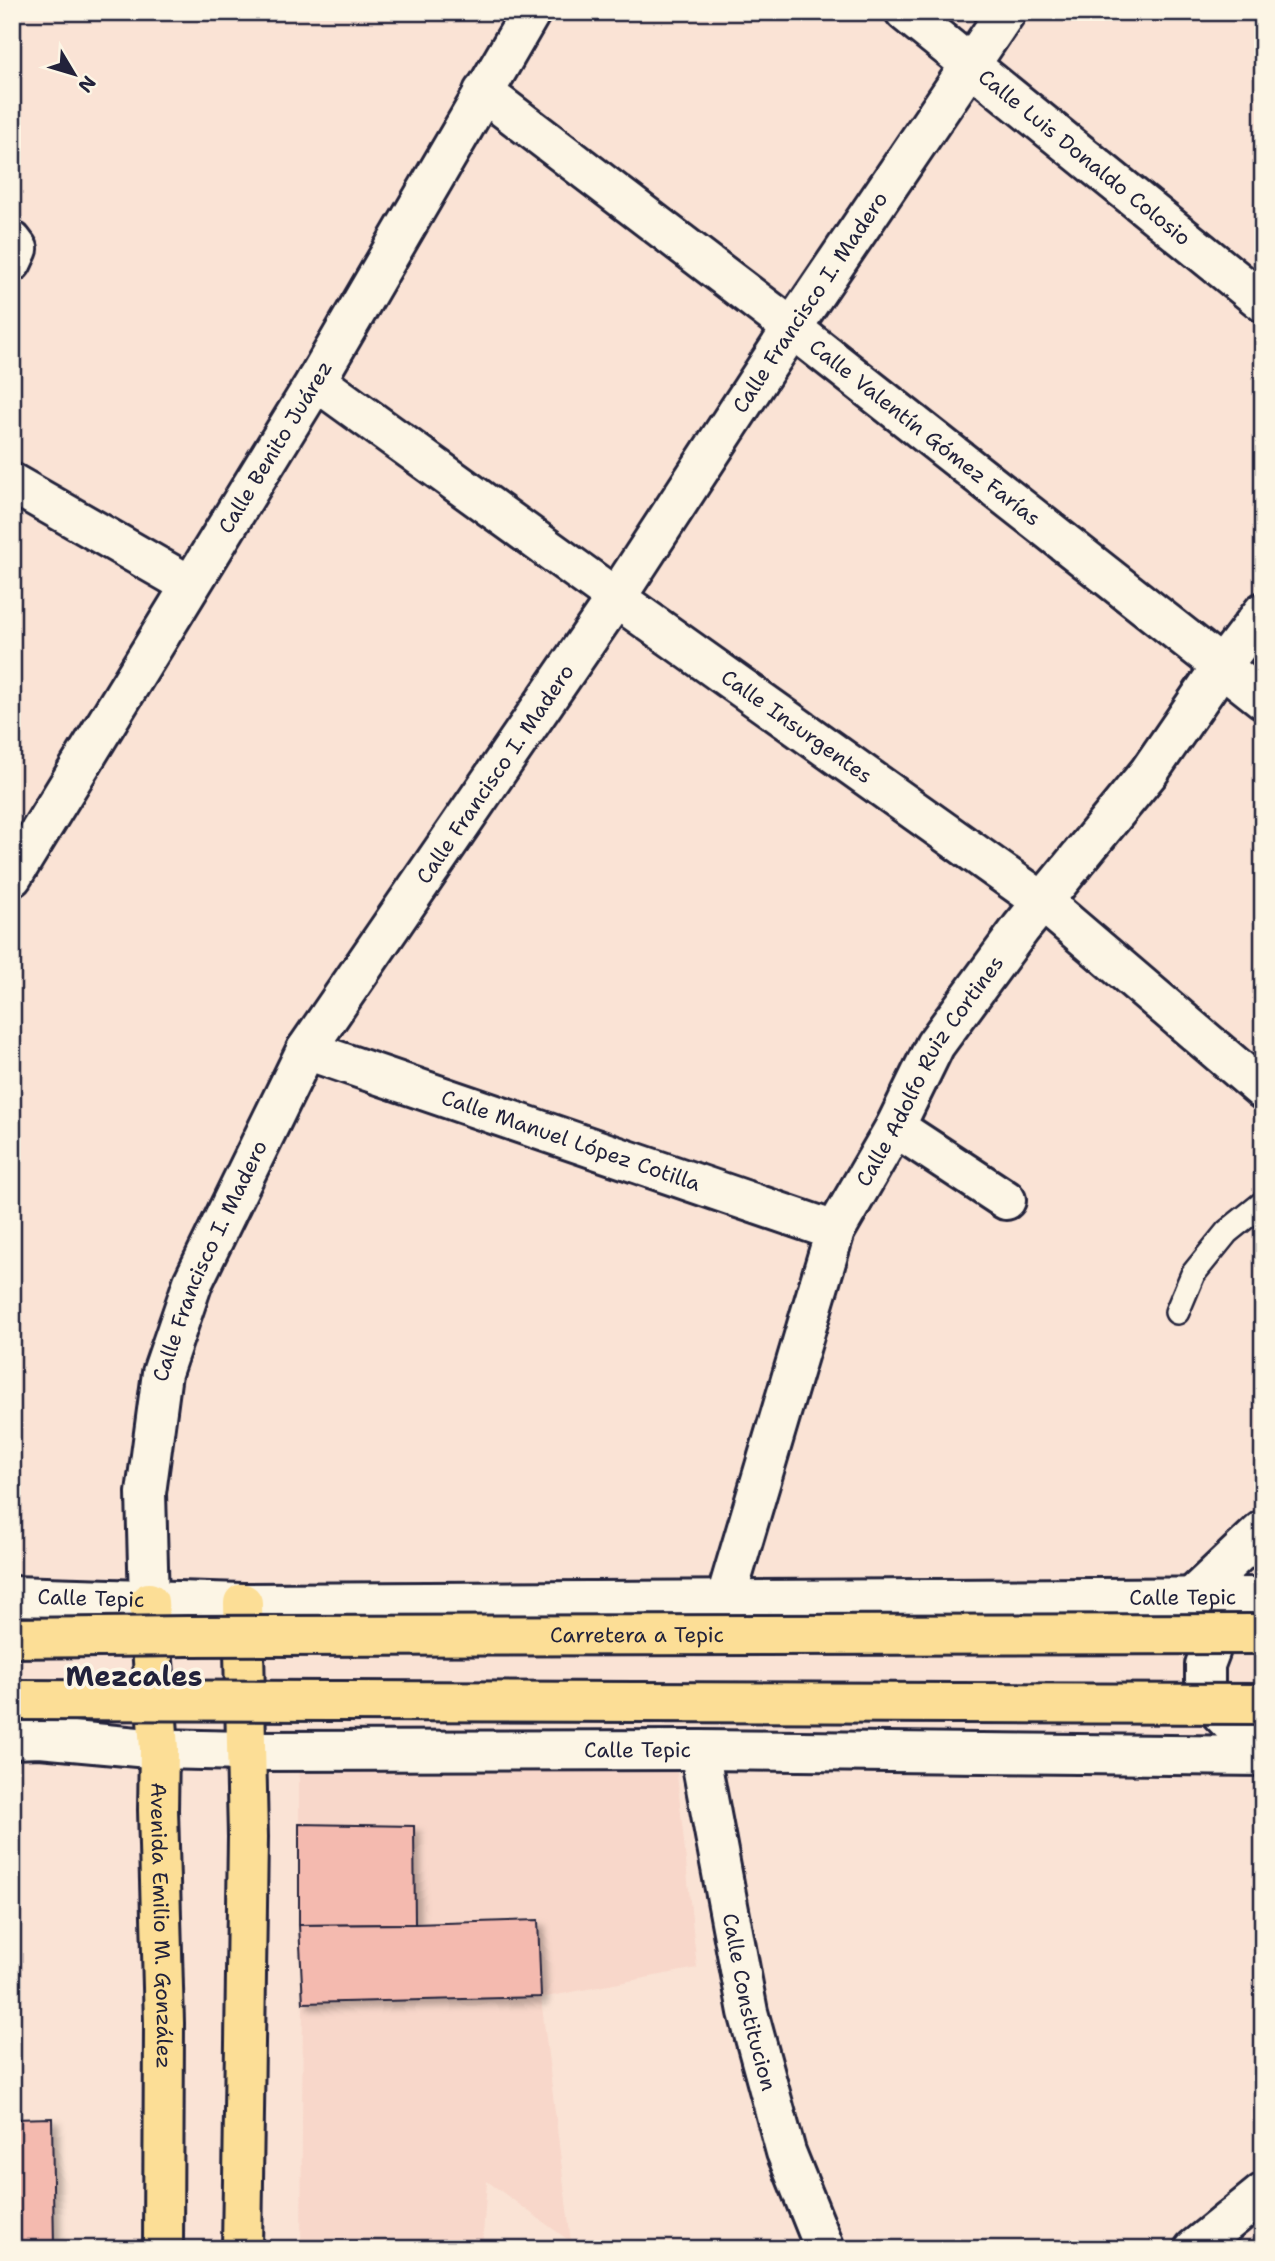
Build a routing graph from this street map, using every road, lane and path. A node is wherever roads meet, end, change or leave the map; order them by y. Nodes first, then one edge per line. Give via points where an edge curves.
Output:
1 (531, 12) edge
2 (905, 12) edge
3 (1006, 12) edge
4 (971, 65) junction
5 (484, 92) junction
6 (1263, 302) edge
7 (792, 328) junction
8 (316, 381) junction
9 (12, 482) edge
10 (190, 585) junction
11 (616, 598) junction
12 (1263, 612) edge
13 (1221, 667) junction
14 (1263, 699) edge
15 (12, 877) edge
16 (1043, 902) junction
17 (306, 1050) junction
18 (1263, 1090) edge
19 (895, 1127) junction
20 (1006, 1200) dead end
21 (1263, 1203) edge
22 (835, 1231) junction
23 (1177, 1312) dead end
24 (1263, 1530) edge
25 (12, 1596) edge
26 (1192, 1597) junction
27 (726, 1598) junction
28 (1263, 1599) edge
29 (149, 1602) junction
30 (243, 1603) junction
31 (1263, 1634) edge
32 (12, 1638) edge
33 (12, 1700) edge
34 (1263, 1704) edge
35 (12, 1739) edge
36 (1263, 1743) edge
37 (159, 1748) junction
38 (699, 1749) junction
39 (245, 1751) junction
40 (1263, 1756) edge
41 (1263, 2193) edge
42 (163, 2249) edge
43 (242, 2249) edge
44 (825, 2249) edge
45 (1194, 2249) edge

1 - 5 street, Calle Benito Juárez
2 - 4 street, Calle Luis Donaldo Colosio
3 - 4 street, Calle Francisco I. Madero
4 - 6 street, Calle Luis Donaldo Colosio
4 - 7 street, Calle Francisco I. Madero
5 - 7 street, Calle Valentín Gómez Farías
5 - 8 street, Calle Benito Juárez
7 - 11 street, Calle Francisco I. Madero
7 - 13 street, Calle Valentín Gómez Farías
8 - 10 street, Calle Benito Juárez
8 - 11 street, Calle Insurgentes
9 - 10 street
10 - 15 street, Calle Benito Juárez
11 - 16 street, Calle Insurgentes
11 - 17 street, Calle Francisco I. Madero
12 - 13 street, Calle Adolfo Ruiz Cortines
13 - 14 street, Calle Valentín Gómez Farías
13 - 16 street, Calle Adolfo Ruiz Cortines via 1149,772
16 - 18 street, Calle Insurgentes
16 - 19 street, Calle Adolfo Ruiz Cortines via 935,1045
17 - 22 street, Calle Manuel López Cotilla
17 - 29 street, Calle Francisco I. Madero via 193,1282 162,1373 146,1493
19 - 20 street
19 - 22 street, Calle Adolfo Ruiz Cortines
21 - 23 lane via 1227,1232 1193,1273
22 - 27 street, Calle Adolfo Ruiz Cortines
24 - 26 street
25 - 29 street, Calle Tepic
26 - 27 street, Calle Tepic
26 - 28 street, Calle Tepic
27 - 30 street, Calle Tepic
28 - 36 street via 1219,1628 1205,1665 1205,1697 1243,1736
29 - 30 street, Calle Tepic
29 - 37 main road, Avenida Emilio M. González
30 - 39 main road
31 - 32 main road, Carretera a Tepic, bridge
33 - 34 main road, bridge
35 - 37 street, Calle Tepic
37 - 39 street, Calle Tepic
37 - 42 main road, Avenida Emilio M. González
38 - 39 street, Calle Tepic
38 - 40 street, Calle Tepic
38 - 44 street, Calle Constitucion via 748,2012 786,2152
39 - 43 main road via 248,1837
41 - 45 street

